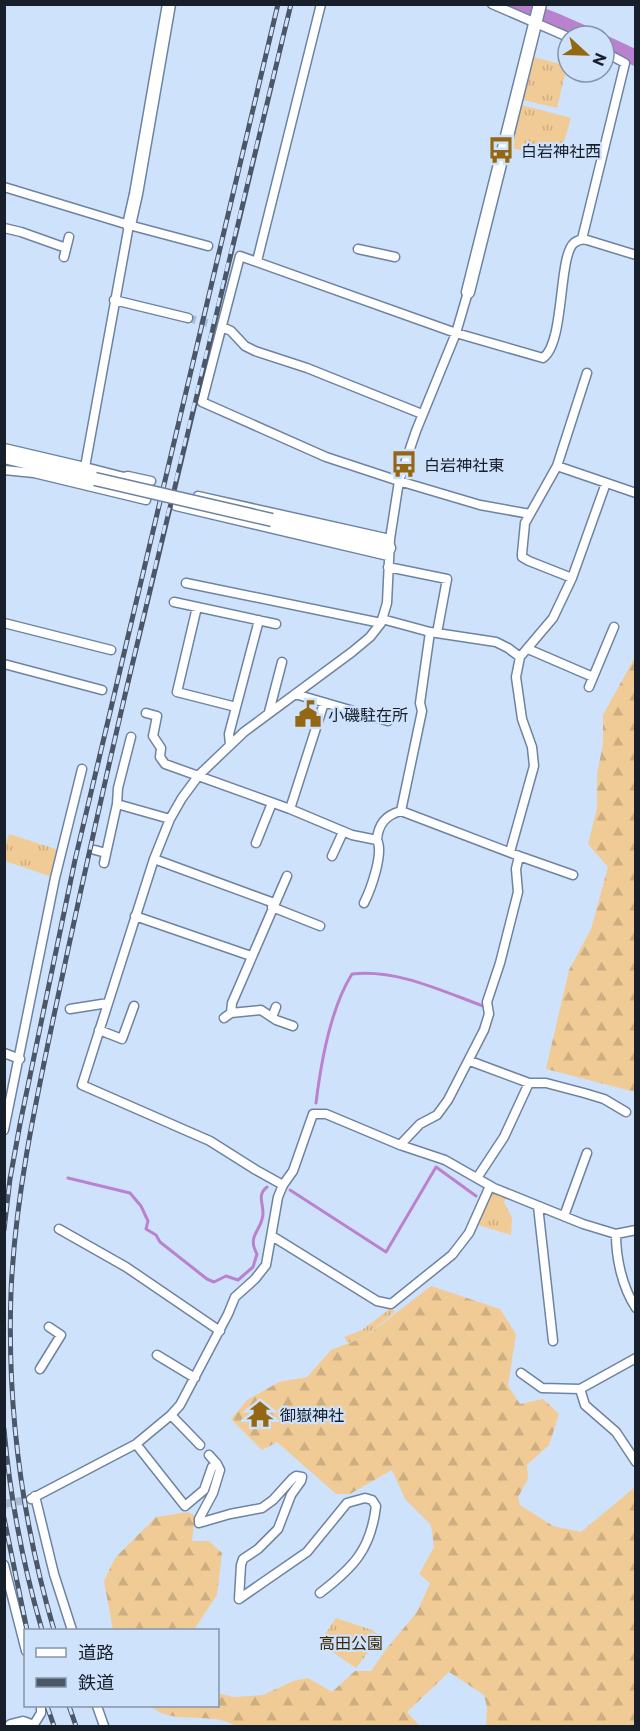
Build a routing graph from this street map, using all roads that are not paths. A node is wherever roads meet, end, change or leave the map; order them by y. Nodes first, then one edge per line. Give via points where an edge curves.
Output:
1 (169, 4) edge
2 (321, 4) edge
3 (492, 4) edge
4 (537, 14) edge
5 (556, 28) edge
6 (616, 58) edge
7 (4, 187) edge
8 (129, 225) junction
9 (4, 228) edge
10 (69, 237) dead end
11 (582, 239) junction
12 (208, 246) dead end
13 (358, 249) dead end
14 (636, 255) edge
15 (395, 257) dead end
16 (257, 261) junction
17 (468, 292) joint
18 (114, 300) junction
19 (138, 301) dead end
20 (129, 304) junction
21 (188, 318) tunnel mouth
22 (222, 327) tunnel mouth
23 (456, 333) junction
24 (587, 373) dead end
25 (422, 414) junction
26 (4, 448) edge
27 (4, 458) edge
28 (557, 466) junction
29 (85, 467) junction
30 (4, 470) edge
31 (151, 481) dead end
32 (399, 481) junction
33 (606, 483) junction
34 (636, 493) edge
35 (198, 496) dead end
36 (146, 500) dead end
37 (214, 500) junction
38 (176, 506) dead end
39 (206, 513) junction
40 (530, 514) junction
41 (389, 547) junction
42 (388, 567) junction
43 (572, 578) junction
44 (186, 583) dead end
45 (174, 602) dead end
46 (197, 607) junction
47 (259, 620) junction
48 (382, 621) junction
49 (4, 623) edge
50 (276, 624) dead end
51 (614, 627) dead end
52 (434, 632) junction
53 (528, 649) junction
54 (111, 650) dead end
55 (520, 657) junction
56 (282, 662) dead end
57 (4, 664) edge
58 (593, 677) junction
59 (589, 687) dead end
60 (102, 690) dead end
61 (295, 694) junction
62 (324, 703) junction
63 (237, 707) junction
64 (269, 712) junction
65 (146, 713) dead end
66 (388, 721) dead end
67 (131, 737) dead end
68 (230, 745) junction
69 (82, 769) dead end
70 (199, 776) junction
71 (272, 803) junction
72 (117, 804) junction
73 (290, 809) junction
74 (401, 811) junction
75 (170, 819) junction
76 (343, 832) junction
77 (377, 840) junction
78 (256, 843) dead end
79 (95, 850) dead end
80 (510, 852) junction
81 (106, 853) junction
82 (333, 856) dead end
83 (519, 856) junction
84 (154, 859) junction
85 (104, 863) dead end
86 (573, 875) dead end
87 (287, 876) dead end
88 (364, 903) dead end
89 (273, 905) junction
90 (135, 916) junction
91 (315, 927) dead end
92 (251, 956) junction
93 (108, 1003) junction
94 (134, 1006) dead end
95 (276, 1007) dead end
96 (70, 1009) dead end
97 (272, 1017) junction
98 (293, 1026) dead end
99 (99, 1030) junction
100 (4, 1053) edge
101 (20, 1059) junction
102 (470, 1061) junction
103 (530, 1083) junction
104 (626, 1112) dead end
105 (4, 1130) edge
106 (400, 1145) junction
107 (587, 1153) dead end
108 (477, 1178) junction
109 (283, 1185) junction
110 (490, 1186) junction
111 (538, 1206) junction
112 (564, 1216) junction
113 (59, 1229) dead end
114 (636, 1230) edge
115 (616, 1234) junction
116 (272, 1236) junction
117 (636, 1308) edge
118 (49, 1327) dead end
119 (219, 1331) junction
120 (553, 1341) dead end
121 (157, 1355) dead end
122 (636, 1358) edge
123 (40, 1369) dead end
124 (521, 1373) dead end
125 (195, 1378) junction
126 (580, 1389) junction
127 (171, 1415) junction
128 (136, 1444) junction
129 (200, 1445) dead end
130 (209, 1455) dead end
131 (636, 1462) edge
132 (217, 1464) junction
133 (4, 1565) edge
134 (320, 1593) dead end
135 (72, 1629) edge
136 (24, 1643) edge
137 (41, 1707) edge
138 (97, 1707) edge
139 (11, 1726) edge
140 (32, 1726) edge
141 (104, 1726) edge

1 - 8 street
2 - 16 street
3 - 4 street
4 - 5 street
4 - 17 street
6 - 11 street via 625,63
7 - 8 street
8 - 12 street
8 - 18 street
9 - 10 street via 65,253
11 - 14 street
11 - 23 street via 569,252 560,310 545,357
13 - 15 street
16 - 23 street
16 - 32 street via 240,256 202,402 327,457
17 - 23 street
18 - 20 street
18 - 29 street
19 - 20 street
20 - 21 street
22 - 25 street via 255,351
23 - 25 street
24 - 28 street
25 - 32 street
26 - 29 street
27 - 41 street, bridge
28 - 33 street
28 - 40 street
29 - 31 street
30 - 36 street via 34,473
32 - 40 street via 480,505
32 - 41 street
33 - 34 street
33 - 43 street
35 - 37 street
37 - 39 street
37 - 41 street
38 - 39 street
39 - 41 street
40 - 43 street via 525,523 522,557
41 - 42 street
42 - 48 street
42 - 52 street via 447,579
43 - 53 street via 553,618
44 - 48 street
45 - 46 street
46 - 47 street
46 - 63 street via 177,692
47 - 50 street
47 - 63 street
48 - 52 street
48 - 61 street via 370,637
49 - 54 street
51 - 58 street
52 - 55 street via 496,642
52 - 74 street
53 - 55 street
53 - 58 street
55 - 80 street via 516,677 534,766
56 - 64 street
57 - 60 street
58 - 59 street
61 - 62 street
61 - 64 street
62 - 66 street
62 - 73 street
63 - 68 street
64 - 68 street
65 - 70 street via 159,717 153,736 165,764
67 - 72 street
68 - 70 street
69 - 101 street
70 - 71 street
70 - 75 street
71 - 73 street
71 - 78 street
72 - 75 street
72 - 81 street
73 - 76 street
74 - 77 street via 386,817
74 - 80 street
75 - 84 street
76 - 77 street
76 - 82 street
77 - 88 street via 378,860
79 - 81 street
80 - 83 street
81 - 85 street
83 - 86 street
83 - 102 street via 518,892 487,1002 489,1014
84 - 89 street
84 - 90 street
87 - 89 street
89 - 91 street
89 - 92 street
90 - 92 street
90 - 93 street
92 - 97 street via 228,1016 261,1010
93 - 96 street
93 - 99 street
94 - 99 street via 122,1039
95 - 97 street
97 - 98 street
99 - 109 street via 78,1085 210,1141
100 - 101 street
101 - 105 street
102 - 103 street
102 - 106 street via 437,1115 420,1124
103 - 104 street via 546,1083 604,1099
103 - 108 street via 504,1137
106 - 108 street via 446,1160
106 - 109 street via 312,1110 293,1171
107 - 112 street
108 - 110 street
109 - 116 street
110 - 111 street
110 - 116 street via 469,1233 452,1255 391,1304 377,1301
111 - 112 street
111 - 120 street
112 - 115 street
113 - 119 street via 126,1268
114 - 115 street
115 - 117 street via 616,1253
116 - 119 street via 266,1266 237,1293
118 - 123 street via 61,1335
119 - 125 street
121 - 125 street
122 - 126 street
124 - 126 street via 542,1388
125 - 127 street
126 - 131 street via 585,1405 616,1432
127 - 128 street
127 - 129 street
128 - 132 street via 185,1506 204,1490
128 - 135 street via 33,1498
130 - 132 street
132 - 134 street via 220,1470 213,1493 199,1523 262,1508 293,1478 302,1477 278,1529 243,1559 239,1599 307,1552 346,1503 366,1498 375,1503 373,1530 364,1550 341,1577
133 - 136 street
137 - 140 street
138 - 141 street
139 - 140 street

